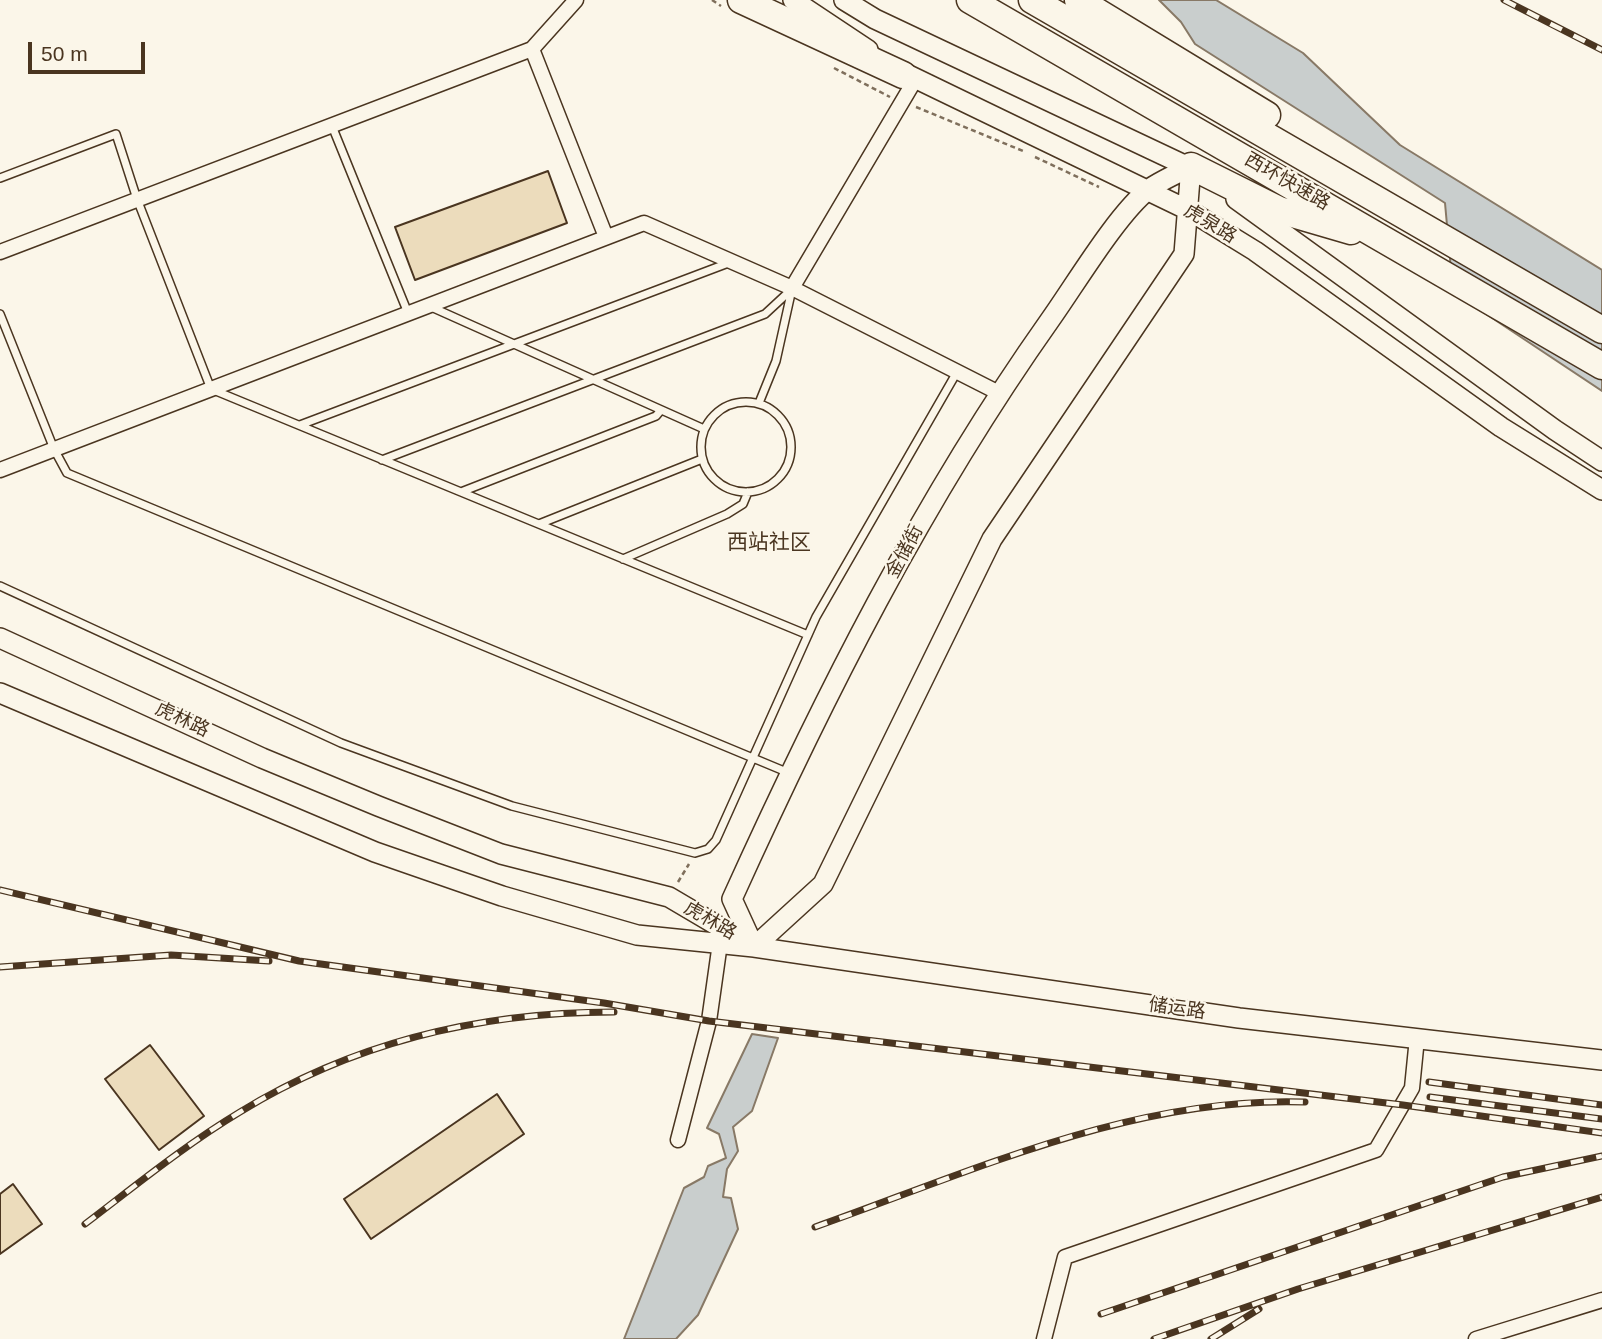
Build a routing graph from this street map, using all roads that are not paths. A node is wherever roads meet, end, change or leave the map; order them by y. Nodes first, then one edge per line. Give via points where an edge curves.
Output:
1 (576, 0) edge
2 (844, 0) edge
3 (970, 0) edge
4 (1032, 0) edge
5 (1078, 0) edge
6 (732, 3) edge
7 (784, 9) edge
8 (532, 49) junction
9 (909, 78) junction
10 (331, 125) junction
11 (1191, 166) junction
12 (0, 178) edge
13 (1149, 190) junction
14 (136, 200) junction
15 (1392, 207) junction
16 (1190, 211) junction
17 (606, 237) junction
18 (1395, 245) junction
19 (0, 252) edge
20 (731, 262) junction
21 (792, 288) junction
22 (429, 305) junction
23 (408, 313) junction
24 (0, 314) edge
25 (1602, 330) edge
26 (514, 344) junction
27 (1602, 366) edge
28 (957, 372) junction
29 (593, 379) junction
30 (211, 389) junction
31 (999, 393) junction
32 (759, 402) junction
33 (661, 410) junction
34 (300, 426) junction
35 (704, 429) junction
36 (54, 449) junction
37 (702, 459) junction
38 (382, 460) junction
39 (1602, 461) edge
40 (0, 470) edge
41 (1602, 490) edge
42 (460, 492) junction
43 (748, 492) junction
44 (539, 524) junction
45 (623, 559) junction
46 (0, 586) edge
47 (808, 635) junction
48 (0, 638) edge
49 (0, 693) edge
50 (752, 757) junction
51 (789, 773) junction
52 (720, 943) junction
53 (754, 947) junction
54 (1417, 1038) junction
55 (1602, 1060) edge
56 (678, 1140) dead end
57 (1602, 1300) edge
58 (1044, 1339) edge
59 (1476, 1339) edge

1 - 8 street
2 - 11 street, 虎泉路
3 - 18 highway, 西环快速路
4 - 15 highway, 西环快速路
5 - 15 highway via 1306,138
6 - 7 highway
7 - 9 highway
8 - 10 street
8 - 17 street
9 - 13 street, 虎泉路
9 - 21 street via 902,102
10 - 14 street
10 - 23 lane
11 - 13 street, 金储街
11 - 16 street
11 - 18 highway via 1279,210
11 - 39 street, 虎泉路
12 - 14 lane via 116,134
13 - 16 street, 虎泉路
13 - 31 street, 金储街 via 1121,222
14 - 19 street
14 - 30 lane
15 - 25 highway, 西环快速路
16 - 41 street, 虎泉路 via 1255,251 1501,427
16 - 53 street via 1184,254 992,538 823,884
17 - 20 street via 643,223
17 - 22 street
18 - 27 highway, 西环快速路
20 - 21 street
20 - 26 lane
21 - 28 street
21 - 29 lane via 765,314
21 - 32 lane via 776,360
22 - 23 street
22 - 26 lane
23 - 30 street
24 - 36 lane
26 - 29 lane
26 - 34 lane
28 - 31 street
28 - 47 lane
29 - 33 lane
29 - 38 lane
30 - 34 lane
30 - 36 street
31 - 51 street, 金储街 via 932,502
32 - 35 lane via 728,404
32 - 43 lane via 784,420 792,449 781,476 770,486
33 - 35 lane
33 - 42 lane via 656,416
34 - 38 lane
35 - 37 lane
36 - 40 street
36 - 50 lane via 67,473
37 - 43 lane via 727,489
37 - 44 lane
38 - 42 lane
42 - 44 lane
43 - 45 lane via 743,504 727,514
44 - 45 lane
45 - 47 lane
46 - 50 lane via 341,743 512,806 695,853 716,841
47 - 50 lane
48 - 53 street, 虎林路 via 262,758 501,854 669,897
49 - 52 street, 虎林路 via 375,852 502,896 637,935
50 - 51 lane
51 - 53 street, 金储街 via 732,899
52 - 53 street, 虎林路
52 - 56 street via 709,1021
53 - 54 street, 储运路 via 1239,1018
54 - 55 street, 储运路
54 - 58 street via 1412,1088 1376,1150 1065,1257
57 - 59 street

